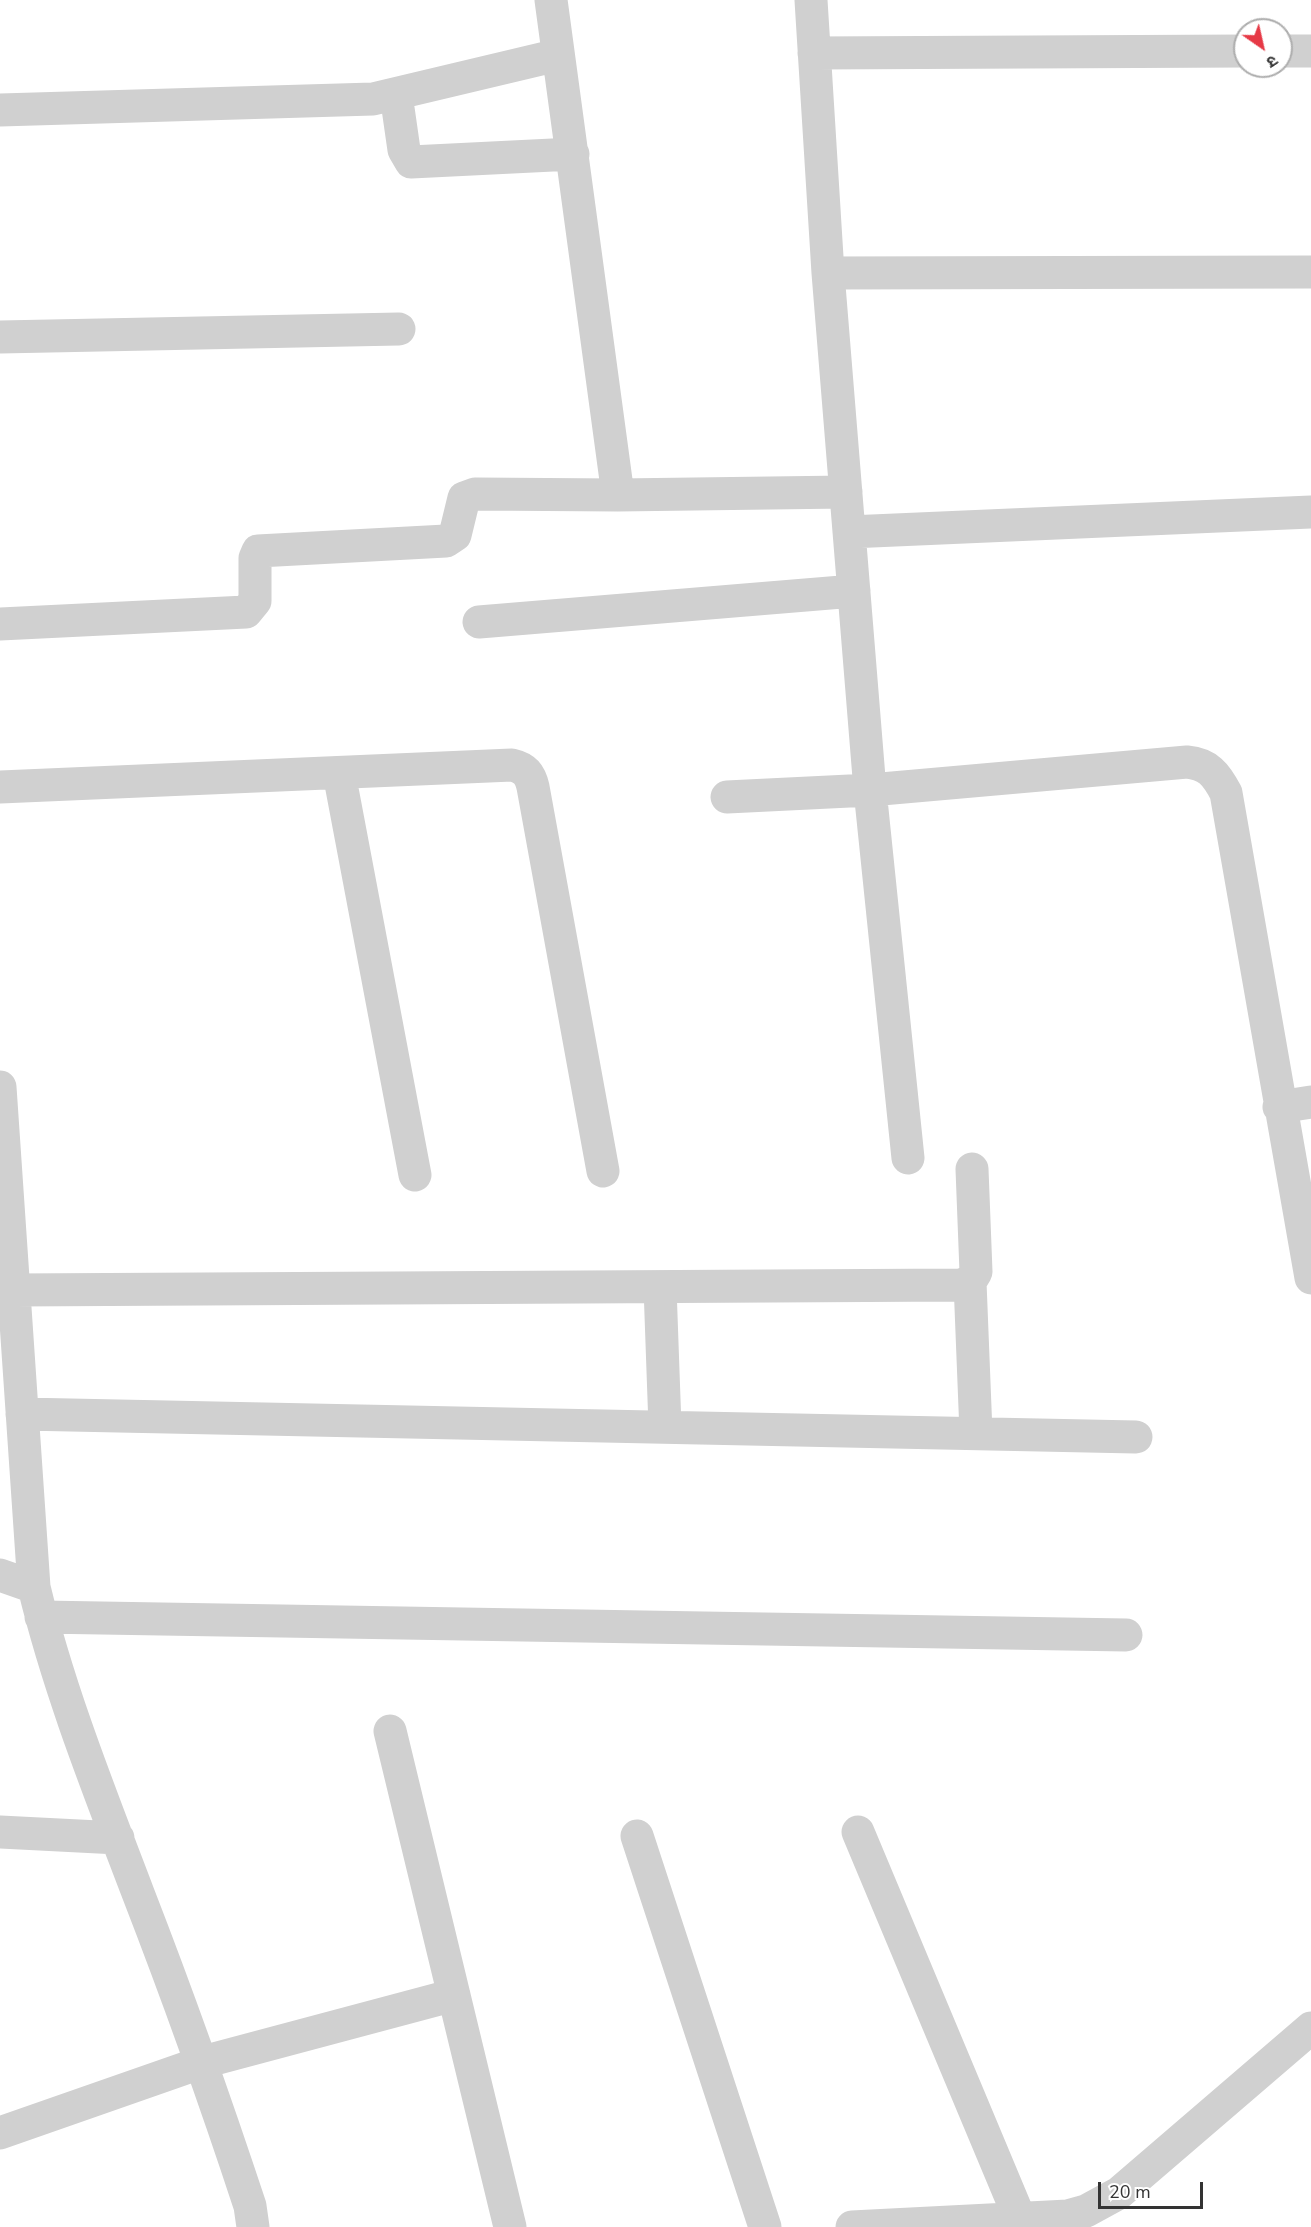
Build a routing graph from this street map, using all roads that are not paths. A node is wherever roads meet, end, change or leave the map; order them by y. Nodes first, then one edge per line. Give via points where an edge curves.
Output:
1 (551, 0) edge
2 (811, 0) edge
3 (1233, 51) edge
4 (1293, 51) edge
5 (1311, 51) edge
6 (814, 53) junction
7 (558, 55) junction
8 (396, 94) junction
9 (0, 110) edge
10 (573, 154) junction
11 (1311, 272) edge
12 (828, 273) junction
13 (399, 329) dead end
14 (0, 336) edge
15 (846, 492) junction
16 (618, 495) junction
17 (1311, 512) edge
18 (849, 532) junction
19 (854, 591) junction
20 (479, 621) dead end
21 (0, 624) edge
22 (339, 773) junction
23 (0, 788) edge
24 (870, 790) junction
25 (727, 797) dead end
26 (0, 1087) edge
27 (1311, 1102) edge
28 (1279, 1107) junction
29 (908, 1158) dead end
30 (972, 1169) dead end
31 (603, 1171) dead end
32 (415, 1175) dead end
33 (3, 1192) edge
34 (1311, 1278) edge
35 (970, 1282) junction
36 (660, 1287) junction
37 (13, 1290) junction
38 (22, 1414) junction
39 (665, 1427) junction
40 (976, 1433) junction
41 (1136, 1437) dead end
42 (0, 1575) edge
43 (38, 1602) junction
44 (1126, 1635) dead end
45 (390, 1731) dead end
46 (0, 1832) edge
47 (858, 1832) dead end
48 (637, 1836) dead end
49 (118, 1838) junction
50 (454, 1995) junction
51 (1311, 2028) edge
52 (203, 2062) junction
53 (0, 2133) edge
54 (1020, 2219) junction
55 (1087, 2219) edge
56 (253, 2227) edge
57 (510, 2227) edge
58 (765, 2227) edge
59 (852, 2227) edge

1 - 7 street
2 - 6 street
3 - 6 street
4 - 5 street
6 - 12 street
7 - 8 street
7 - 10 street
8 - 9 street via 373,99
8 - 10 street via 404,150 411,162
10 - 16 street
11 - 12 street
12 - 15 street
13 - 14 street
15 - 16 street
15 - 18 street
16 - 21 street via 475,494 464,498 455,535 446,541 262,549 255,558 253,605 239,614
17 - 18 street
18 - 19 street
19 - 20 street
19 - 24 street
22 - 23 street
22 - 31 street via 512,765 521,767 531,778
22 - 32 street
24 - 25 street
24 - 28 street via 1187,762 1200,763 1211,770 1226,793
24 - 29 street
26 - 33 street
27 - 28 street
28 - 34 street
30 - 35 street via 976,1272
33 - 37 street
35 - 36 street
35 - 40 street
36 - 37 street
36 - 39 street
37 - 38 street
38 - 39 street
38 - 43 street
39 - 40 street
40 - 41 street
42 - 43 street
43 - 44 street
43 - 49 street via 50,1650
45 - 50 street
46 - 49 street
47 - 54 street
48 - 58 street
49 - 52 street
50 - 52 street
50 - 57 street
51 - 55 street
52 - 53 street
52 - 56 street via 250,2205
54 - 55 street
54 - 59 street

